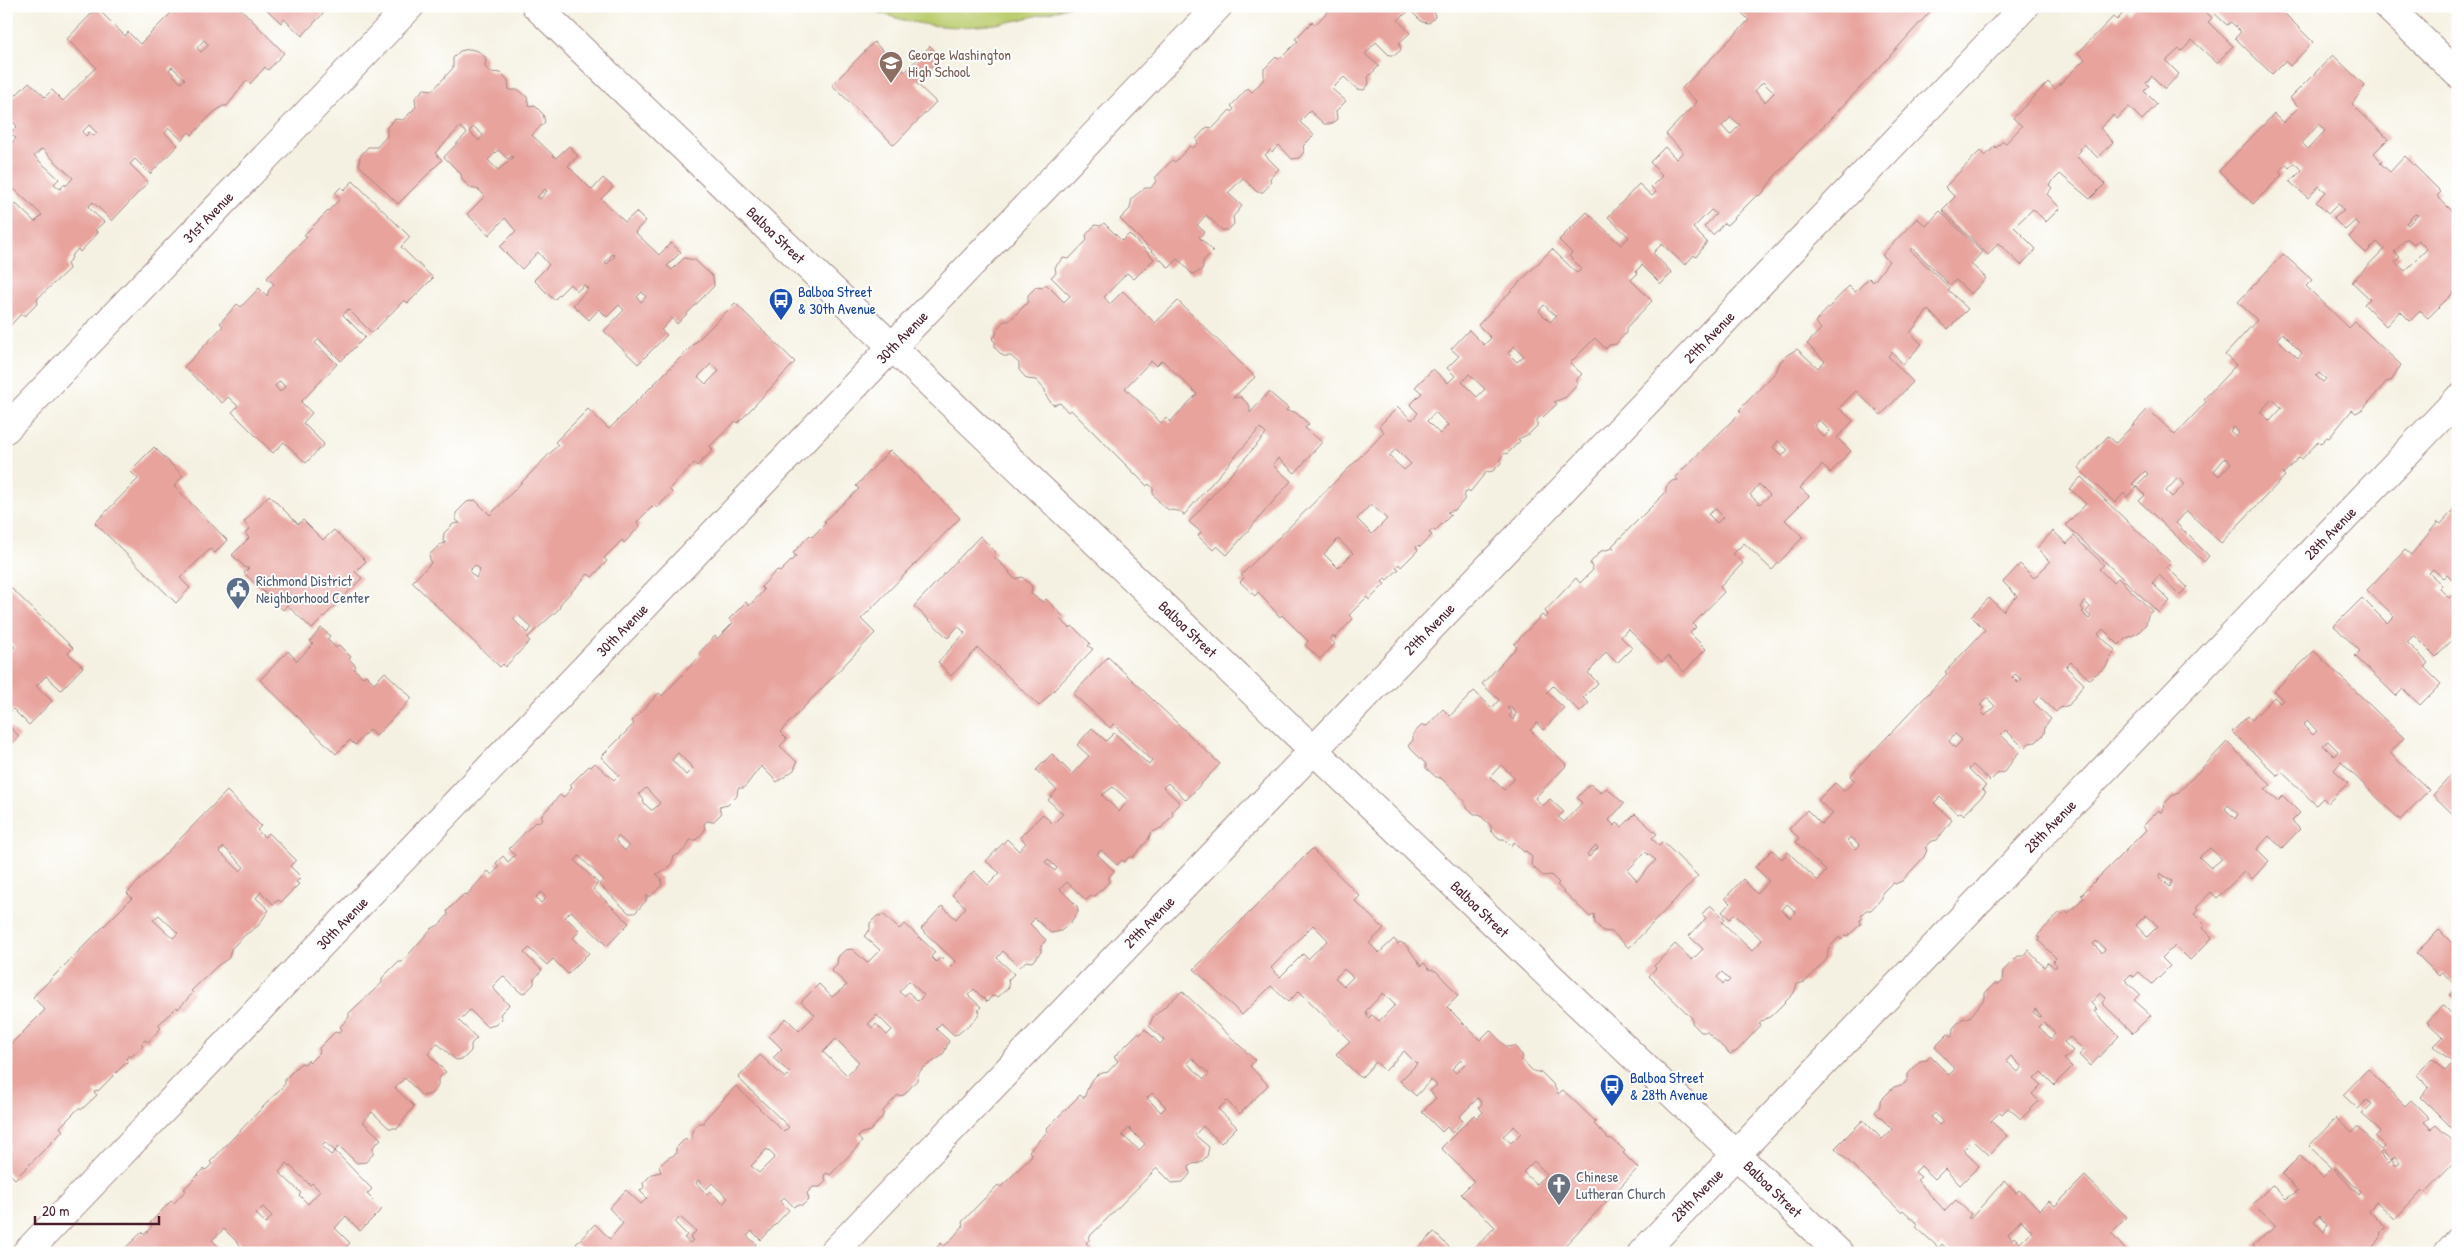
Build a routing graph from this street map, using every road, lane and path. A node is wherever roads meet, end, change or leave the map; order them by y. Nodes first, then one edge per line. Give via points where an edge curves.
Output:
1 (410, 6) edge
2 (536, 6) edge
3 (1218, 6) edge
4 (2026, 6) edge
5 (2387, 6) edge
6 (2458, 74) edge
7 (892, 347) junction
8 (2458, 399) edge
9 (6, 429) edge
10 (1314, 750) junction
11 (1736, 1154) junction
12 (2458, 1242) edge
13 (26, 1253) edge
14 (833, 1253) edge
15 (1642, 1253) edge
16 (1839, 1253) edge
17 (2448, 1253) edge

1 - 9 street, 31st Avenue
2 - 7 street, Balboa Street
3 - 7 street, 30th Avenue
4 - 10 street, 29th Avenue
5 - 6 street
7 - 10 street, Balboa Street
7 - 13 street, 30th Avenue
8 - 11 street, 28th Avenue
10 - 11 street, Balboa Street
10 - 14 street, 29th Avenue
11 - 15 street, 28th Avenue
11 - 16 street, Balboa Street
12 - 17 street

